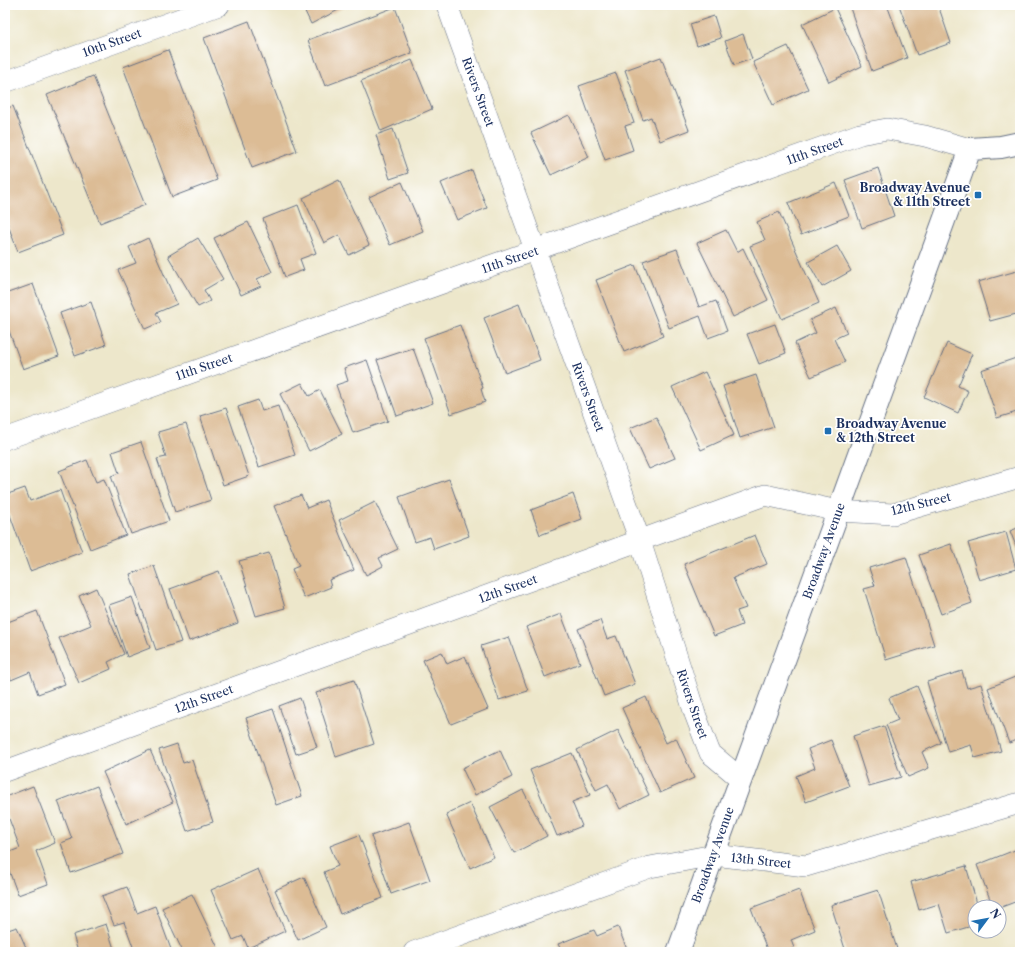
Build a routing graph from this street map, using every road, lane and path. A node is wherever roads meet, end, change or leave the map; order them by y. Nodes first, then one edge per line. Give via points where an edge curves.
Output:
1 (219, 5) edge
2 (447, 5) edge
3 (5, 82) edge
4 (1020, 142) edge
5 (970, 150) junction
6 (536, 251) junction
7 (5, 439) edge
8 (1020, 477) edge
9 (838, 511) junction
10 (640, 541) junction
11 (5, 771) edge
12 (741, 779) junction
13 (1020, 804) edge
14 (714, 856) junction
15 (414, 952) edge
16 (678, 952) edge

1 - 3 street, 10th Street
2 - 6 street, Rivers Street
4 - 5 street, 11th Street
5 - 6 street, 11th Street via 925,136 887,129 860,134
5 - 9 street, Broadway Avenue
6 - 7 street, 11th Street
6 - 10 street, Rivers Street
8 - 9 street, 12th Street via 893,514
9 - 10 street, 12th Street via 765,495
9 - 12 street, Broadway Avenue
10 - 11 street, 12th Street
10 - 12 street, Rivers Street via 695,714 710,753
12 - 14 street, Broadway Avenue
13 - 14 street, 13th Street via 806,866
14 - 15 street, 13th Street via 650,867
14 - 16 street, Broadway Avenue

